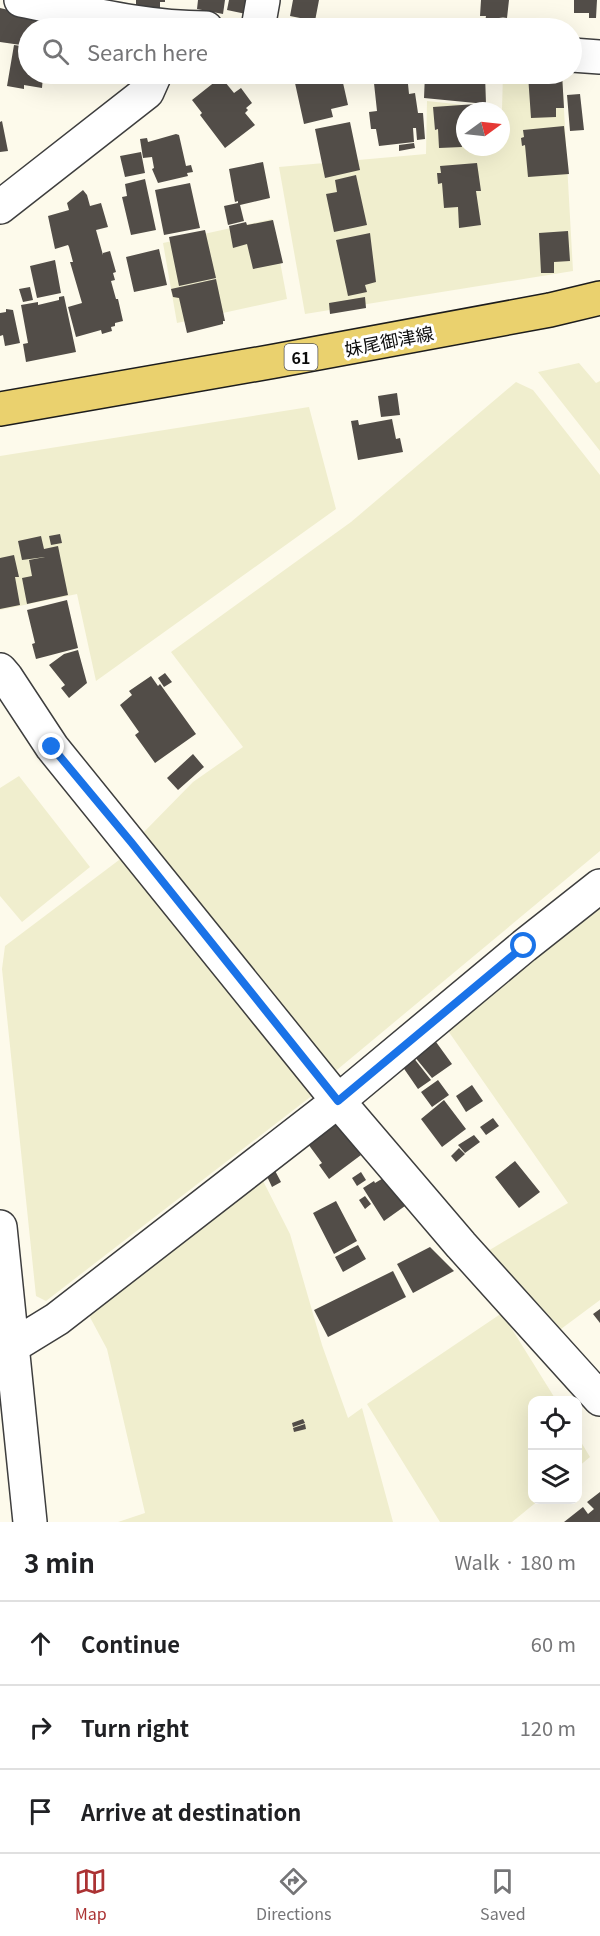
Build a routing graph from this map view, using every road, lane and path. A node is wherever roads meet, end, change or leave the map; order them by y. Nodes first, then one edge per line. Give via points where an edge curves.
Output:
1 (21, 0) edge
2 (263, 0) edge
3 (112, 18) edge
4 (260, 18) edge
5 (151, 84) edge
6 (0, 207) edge
7 (600, 298) edge
8 (0, 409) edge
9 (0, 670) edge
10 (600, 886) edge
11 (338, 1101) junction
12 (0, 1227) edge
13 (7, 1353) edge
14 (600, 1399) edge
15 (30, 1522) edge

1 - 3 street
2 - 4 street
5 - 6 street via 147,92
7 - 8 main road, 妹尾御津線 / 61
9 - 11 street via 52,747
10 - 11 street
11 - 13 street via 57,1319
11 - 14 street
12 - 13 street
13 - 15 street

